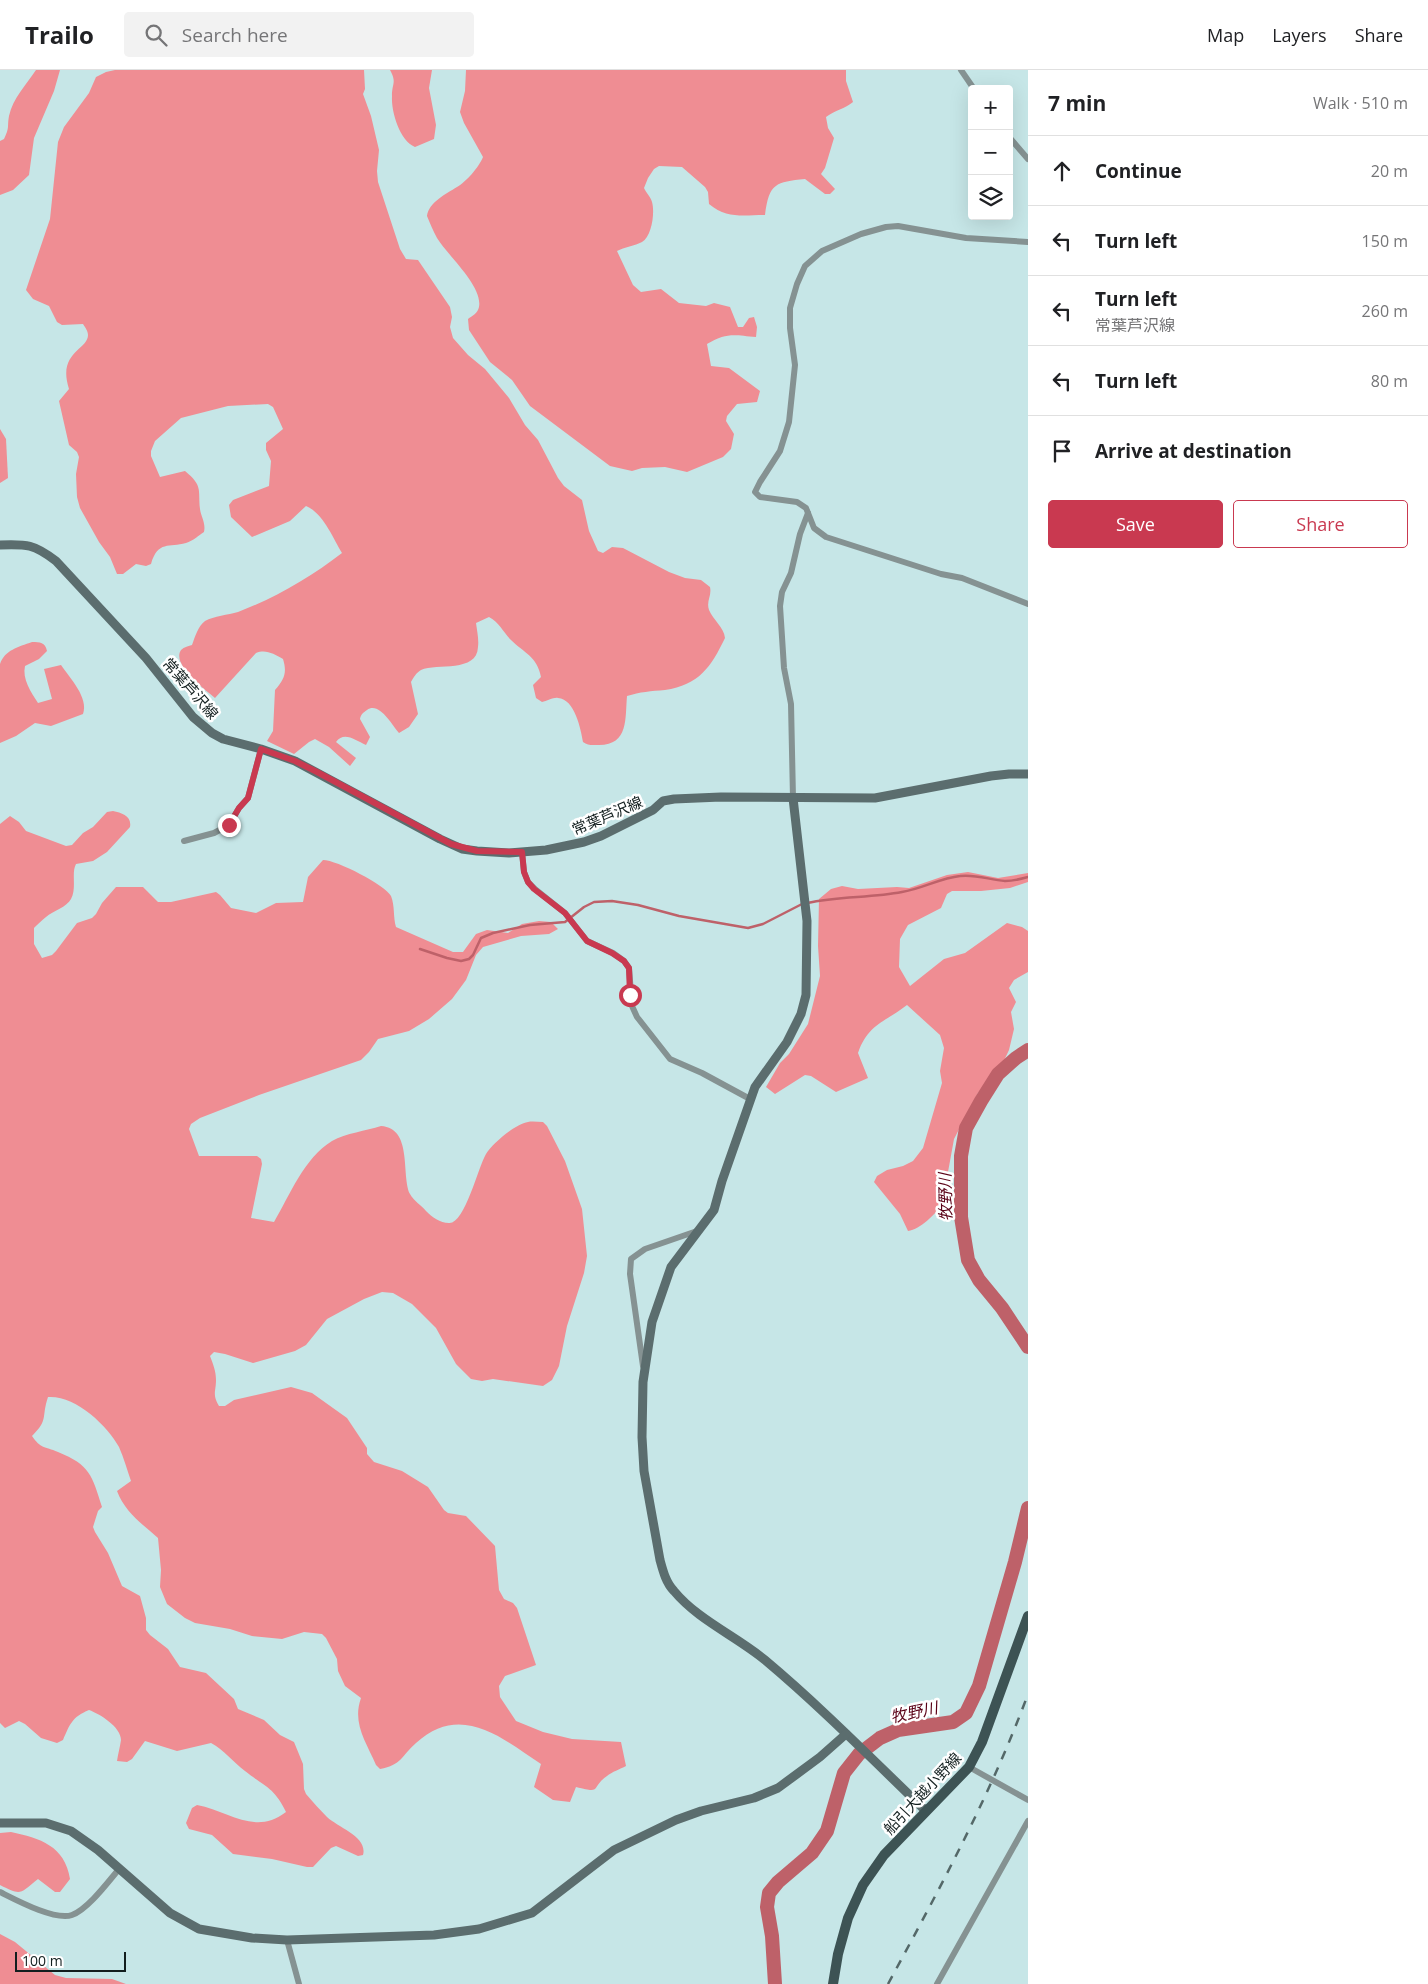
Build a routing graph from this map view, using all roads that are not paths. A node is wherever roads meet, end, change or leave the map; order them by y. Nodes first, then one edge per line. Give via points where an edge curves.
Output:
1 (961, 70) edge
2 (971, 85) edge
3 (1013, 142) edge
4 (1028, 159) edge
5 (1028, 242) edge
6 (808, 513) junction
7 (0, 545) edge
8 (1028, 604) edge
9 (261, 749) junction
10 (1028, 774) edge
11 (793, 798) junction
12 (184, 841) dead end
13 (522, 852) junction
14 (750, 1098) junction
15 (698, 1231) junction
16 (644, 1375) junction
17 (1028, 1616) edge
18 (846, 1734) junction
19 (969, 1767) junction
20 (1028, 1800) edge
21 (926, 1811) junction
22 (1028, 1821) edge
23 (0, 1823) edge
24 (119, 1870) junction
25 (0, 1892) edge
26 (287, 1940) junction
27 (299, 1984) edge
28 (833, 1984) edge
29 (937, 1984) edge

1 - 2 street
3 - 4 street
5 - 6 street via 966,238 898,226 886,227 822,251 806,266 790,308 795,366 789,422 780,452 755,492 760,497 798,502
6 - 8 street via 814,528 826,537 962,578
6 - 11 street via 780,606 784,668 791,704
7 - 9 street, 常葉芦沢線 via 32,546 50,556 146,658 202,725 223,739
9 - 12 street via 248,798 229,825 214,833
9 - 13 street, 常葉芦沢線 via 317,772 451,844 477,851
10 - 11 street, 常葉芦沢線 via 974,779 875,798
11 - 13 street, 常葉芦沢線 via 721,797 663,801 653,810 584,842
11 - 14 street via 807,922 806,995 787,1042
13 - 14 street via 524,872 534,889 565,913 587,941 624,961 629,968 632,1006 670,1059
14 - 15 street via 714,1210
15 - 16 street via 672,1267 652,1322
15 - 16 street via 645,1249 631,1259 630,1274
16 - 18 street via 644,1471 660,1560 672,1590 689,1606 764,1659
17 - 19 main road, 船引大越小野線 via 982,1742
18 - 21 street
18 - 26 street via 778,1788 676,1820 614,1850 532,1913 479,1929 434,1935
19 - 20 street
19 - 21 main road, 船引大越小野線
21 - 28 main road, 船引大越小野線 via 884,1855 863,1885 848,1918
22 - 29 street
23 - 24 street via 46,1823 71,1831
24 - 25 street via 82,1909 71,1915 49,1913
24 - 26 street via 170,1912 199,1929
26 - 27 street

